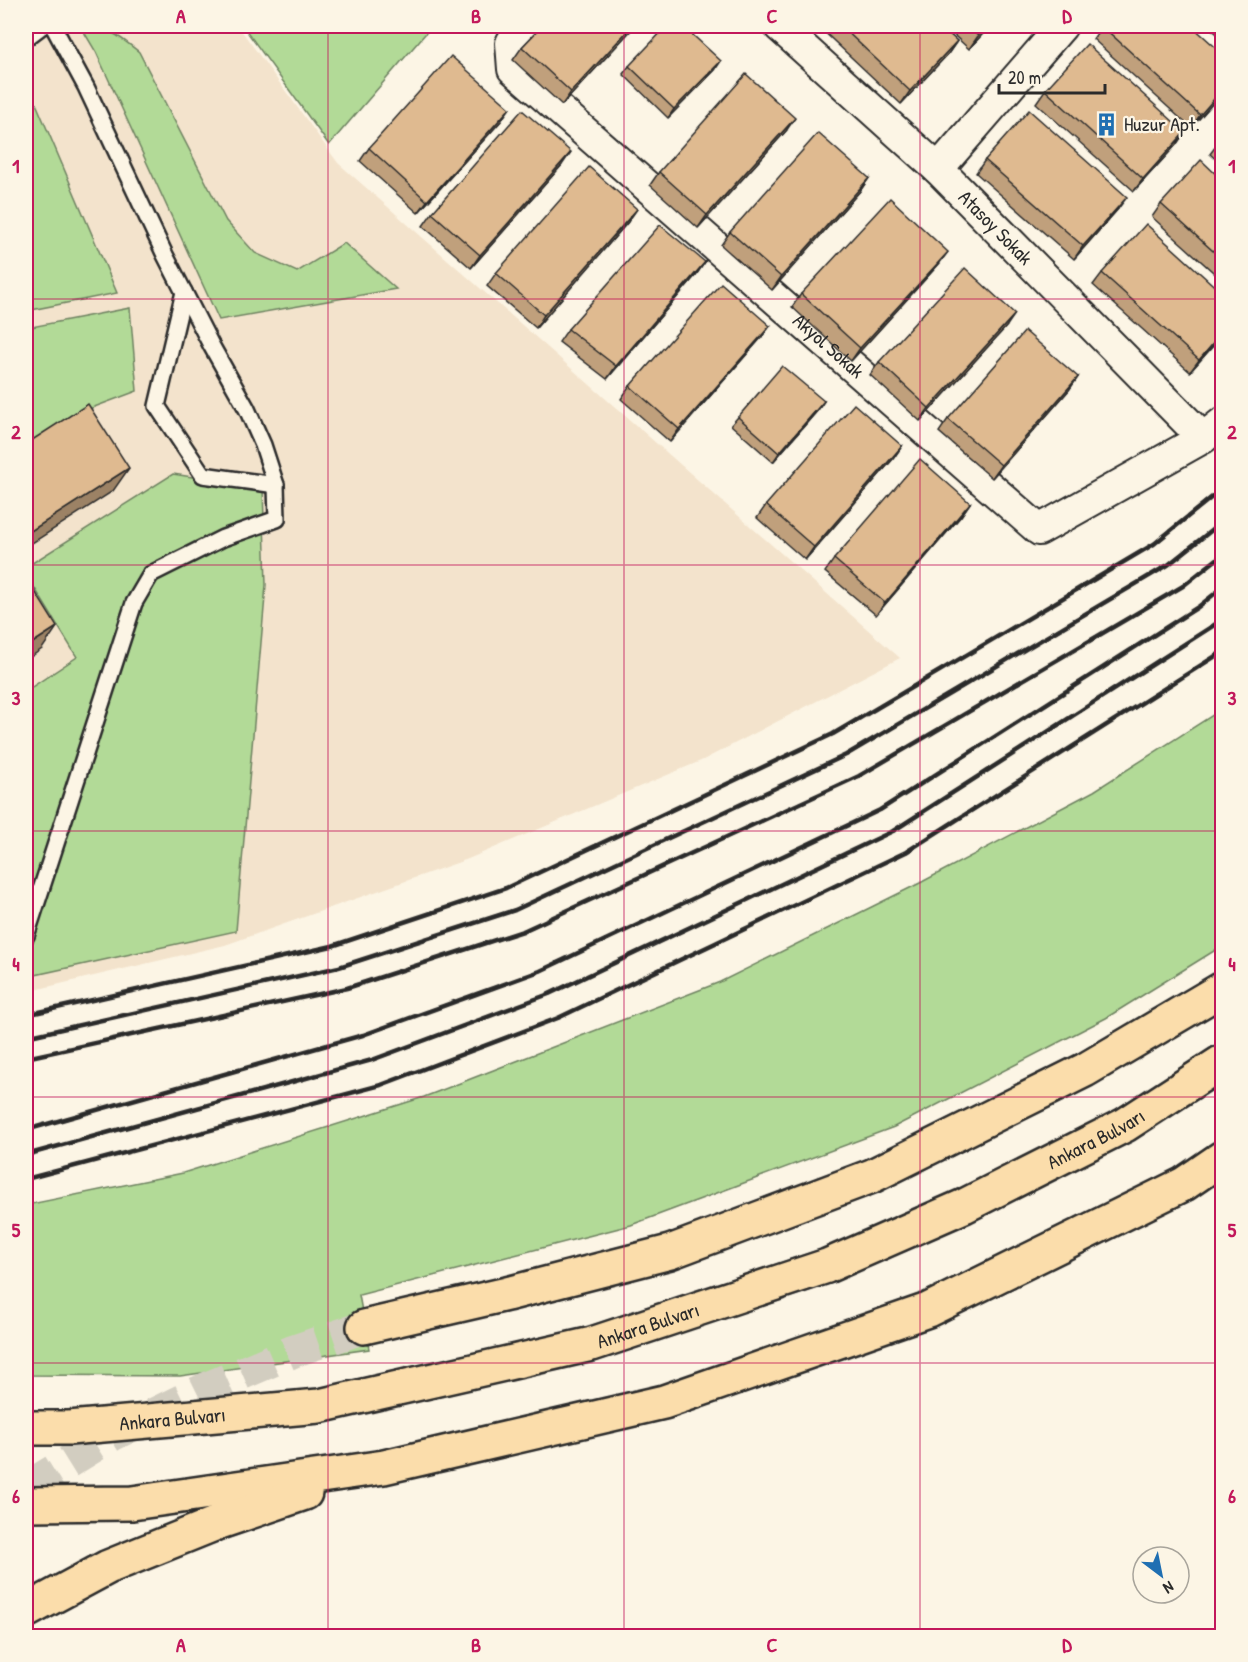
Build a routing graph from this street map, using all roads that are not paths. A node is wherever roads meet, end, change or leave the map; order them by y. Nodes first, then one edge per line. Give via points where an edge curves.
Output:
1 (42, 26) edge
2 (52, 26) edge
3 (522, 26) edge
4 (778, 26) edge
5 (1062, 26) edge
6 (26, 38) edge
7 (938, 169) junction
8 (184, 292) junction
9 (1213, 430) edge
10 (276, 485) junction
11 (26, 936) edge
12 (1222, 989) edge
13 (1222, 1062) edge
14 (1222, 1158) edge
15 (364, 1327) tunnel mouth
16 (26, 1428) edge
17 (384, 1467) junction
18 (26, 1504) edge
19 (26, 1611) edge

1 - 6 lane
2 - 8 lane via 86,87
3 - 9 street, Akyol Sokak via 511,43 513,69 1039,530
4 - 7 street, Atasoy Sokak
5 - 7 street
7 - 9 street, Atasoy Sokak
8 - 10 lane via 247,409
8 - 10 lane via 158,406 203,475
10 - 11 lane via 277,519 223,538 151,574 134,603
12 - 15 main road via 1085,1070 872,1176 670,1252
13 - 16 main road, Ankara Bulvarı via 1125,1125 964,1206 828,1266 592,1344 319,1406 69,1428
14 - 17 main road via 1184,1184 928,1310 664,1402
17 - 18 main road via 132,1503
17 - 19 main road via 217,1523 128,1558

